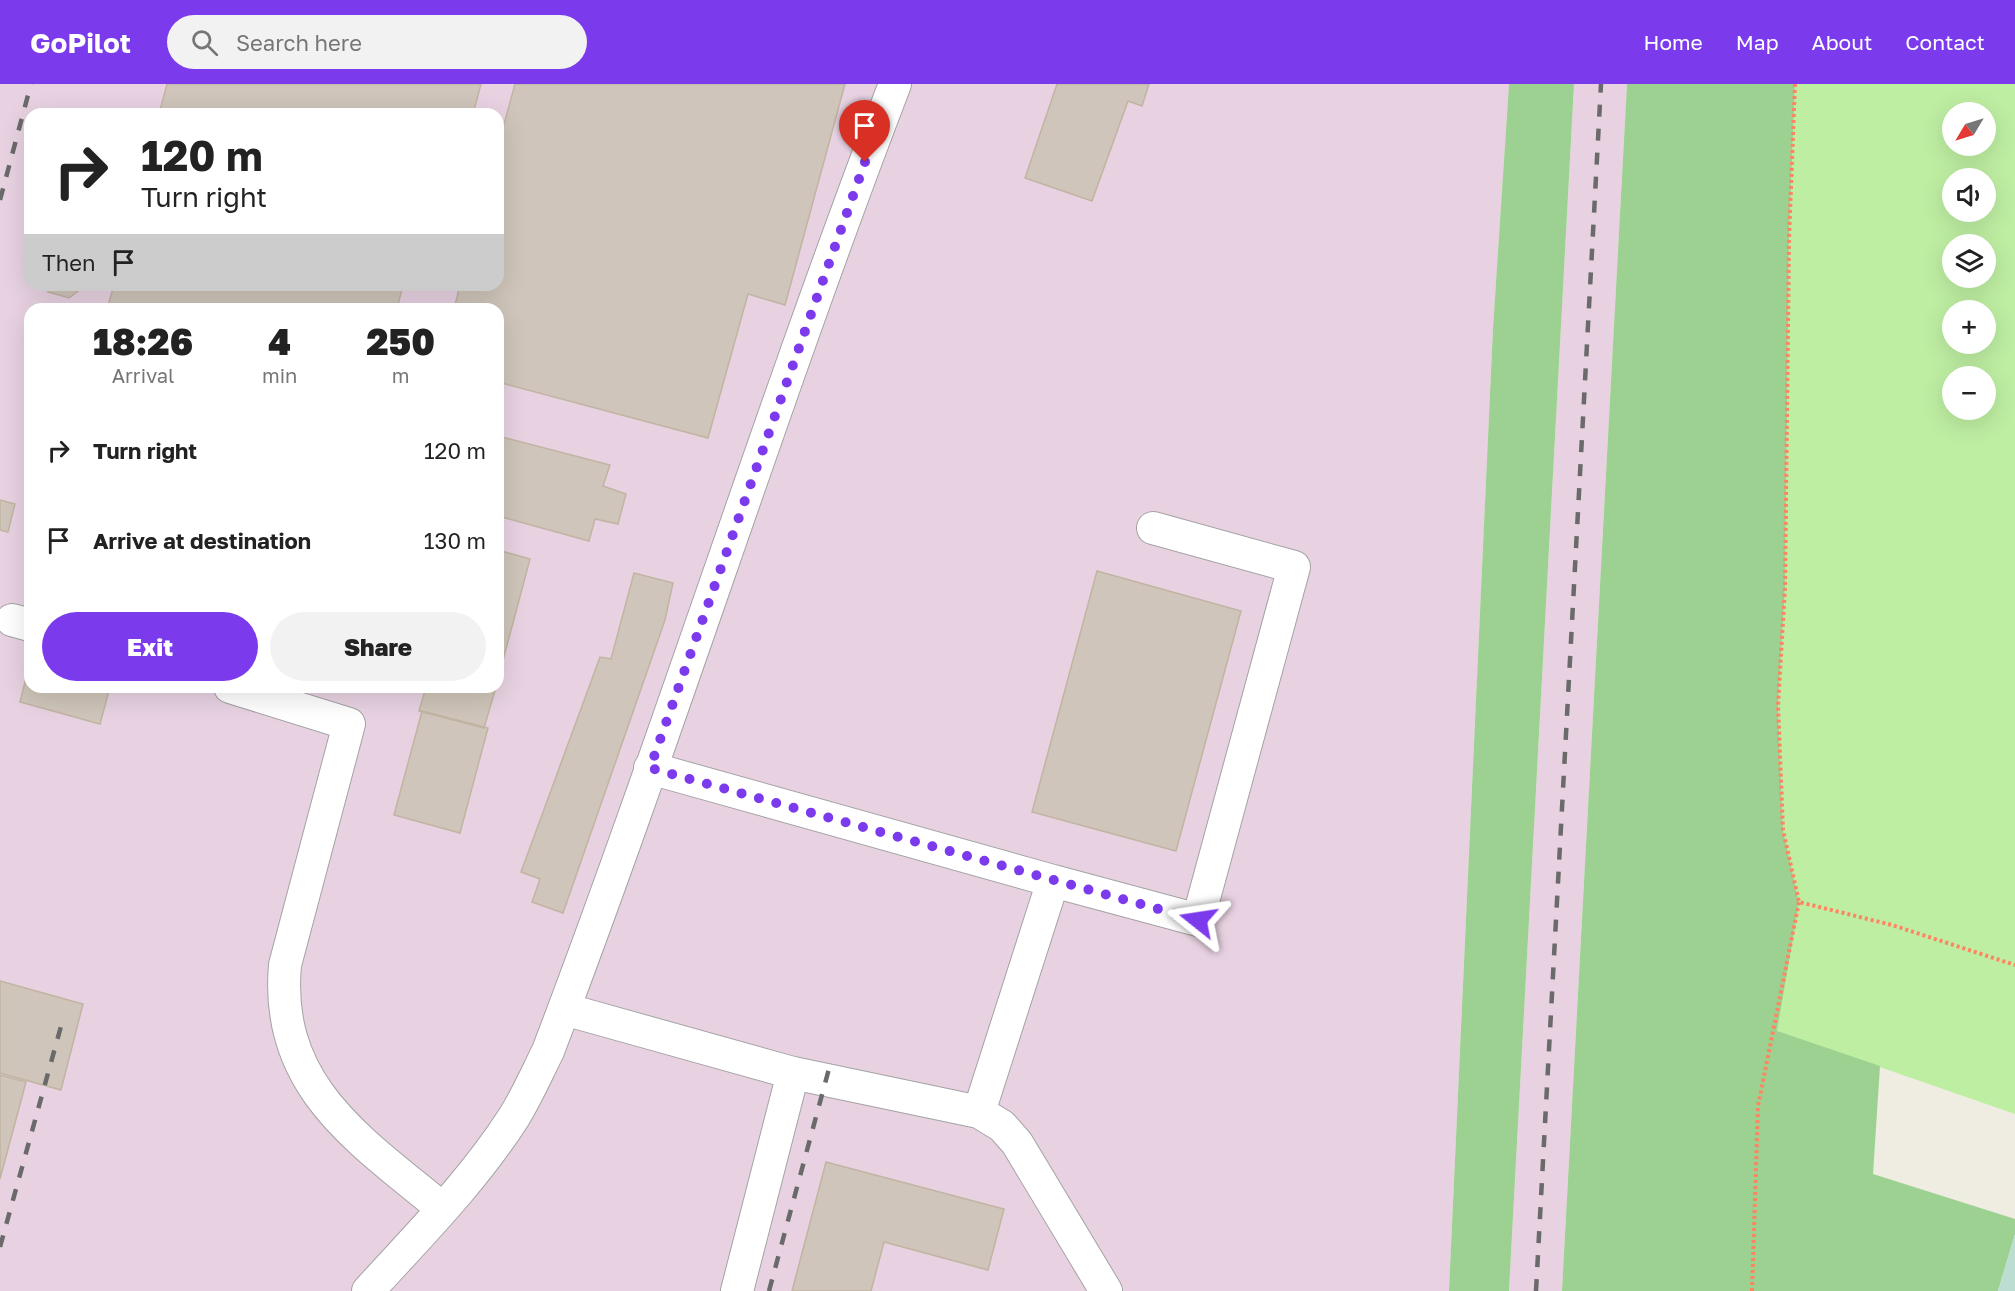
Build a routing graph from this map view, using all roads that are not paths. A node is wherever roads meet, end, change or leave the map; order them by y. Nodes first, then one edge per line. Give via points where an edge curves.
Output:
1 (895, 84) edge
2 (1153, 528) dead end
3 (249, 693) edge
4 (650, 768) junction
5 (1053, 881) junction
6 (564, 1009) junction
7 (793, 1073) junction
8 (979, 1112) junction
9 (443, 1209) junction
10 (368, 1291) edge
11 (737, 1291) edge
12 (1106, 1291) edge

1 - 4 lane via 843,220
2 - 5 lane via 1294,567 1198,920
3 - 9 lane via 349,724 285,965 283,991 288,1033 304,1073 318,1095 372,1150
4 - 5 lane
4 - 6 lane
5 - 8 lane
6 - 7 lane
6 - 9 lane via 516,1115
7 - 8 lane
7 - 11 lane
8 - 12 lane via 1002,1126 1017,1143
9 - 10 lane

